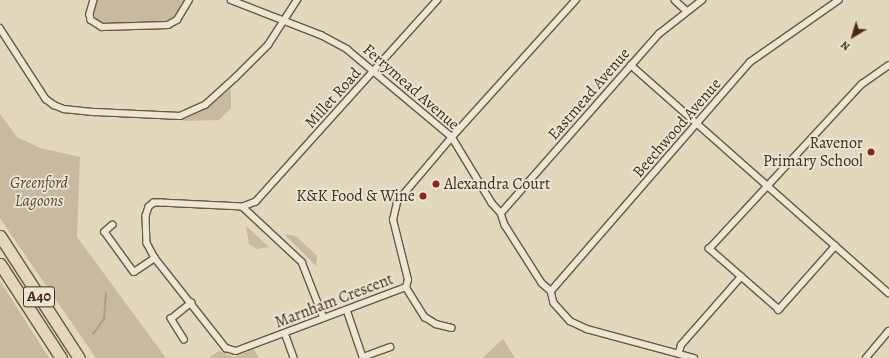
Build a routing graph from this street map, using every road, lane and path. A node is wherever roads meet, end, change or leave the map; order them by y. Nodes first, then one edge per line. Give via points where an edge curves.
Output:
1 (94, 0) edge
2 (189, 0) edge
3 (231, 0) edge
4 (297, 0) edge
5 (438, 0) edge
6 (576, 0) edge
7 (675, 0) edge
8 (702, 0) edge
9 (839, 0) edge
10 (687, 11) junction
11 (286, 20) junction
12 (0, 28) edge
13 (632, 65) junction
14 (889, 65) edge
15 (375, 71) junction
16 (698, 124) junction
17 (452, 137) junction
18 (767, 186) junction
19 (243, 207) junction
20 (501, 213) junction
21 (113, 224) dead end
22 (0, 236) edge
23 (836, 246) junction
24 (155, 258) junction
25 (0, 264) edge
26 (741, 277) junction
27 (406, 288) junction
28 (551, 291) junction
29 (889, 293) edge
30 (191, 304) junction
31 (347, 310) junction
32 (324, 318) junction
33 (452, 328) dead end
34 (889, 331) edge
35 (285, 333) junction
36 (184, 340) dead end
37 (390, 347) dead end
38 (679, 352) junction
39 (59, 358) edge
40 (78, 358) edge
41 (294, 358) edge
42 (694, 358) edge
43 (866, 358) edge

1 - 2 street via 91,20 100,27 117,27 168,25 177,20
3 - 11 street, Ferrymead Avenue
4 - 11 street
5 - 15 street, Millet Road
6 - 17 street, Marnham Crescent
7 - 10 street
8 - 10 street, Eastmead Avenue
9 - 16 street, Beechwood Avenue via 750,62
10 - 13 street, Eastmead Avenue via 659,34
11 - 12 street via 268,45 235,78 204,105 180,116 95,112 64,109 54,105 46,99
11 - 15 street, Ferrymead Avenue via 348,49
13 - 16 street
13 - 20 street, Eastmead Avenue
14 - 18 street via 862,84
15 - 17 street, Ferrymead Avenue
15 - 19 street, Millet Road via 256,202
16 - 18 street
16 - 28 street, Beechwood Avenue
17 - 20 street, Ferrymead Avenue via 492,203
17 - 27 street, Marnham Crescent via 397,202 394,211 393,220 408,280
18 - 23 street
18 - 26 street via 709,249
19 - 24 street, Marnham Crescent via 154,204 146,216 147,243
19 - 32 street via 302,262
20 - 28 street, Ferrymead Avenue via 505,225 542,283
21 - 24 street via 104,232 134,272
22 - 40 highway, A40
23 - 26 street via 779,310
23 - 29 street
24 - 30 street, Marnham Crescent
25 - 39 highway, A40
26 - 38 street via 681,345
27 - 31 street, Marnham Crescent
27 - 33 street via 425,317 436,324
28 - 38 street, Ferrymead Avenue via 558,309 578,325 664,351
30 - 35 street, Marnham Crescent via 223,345 231,350 236,351
30 - 36 street via 171,319
31 - 32 street, Marnham Crescent
31 - 37 street via 363,357
32 - 35 street, Marnham Crescent
34 - 43 street
35 - 41 street
38 - 42 street, Ferrymead Avenue

